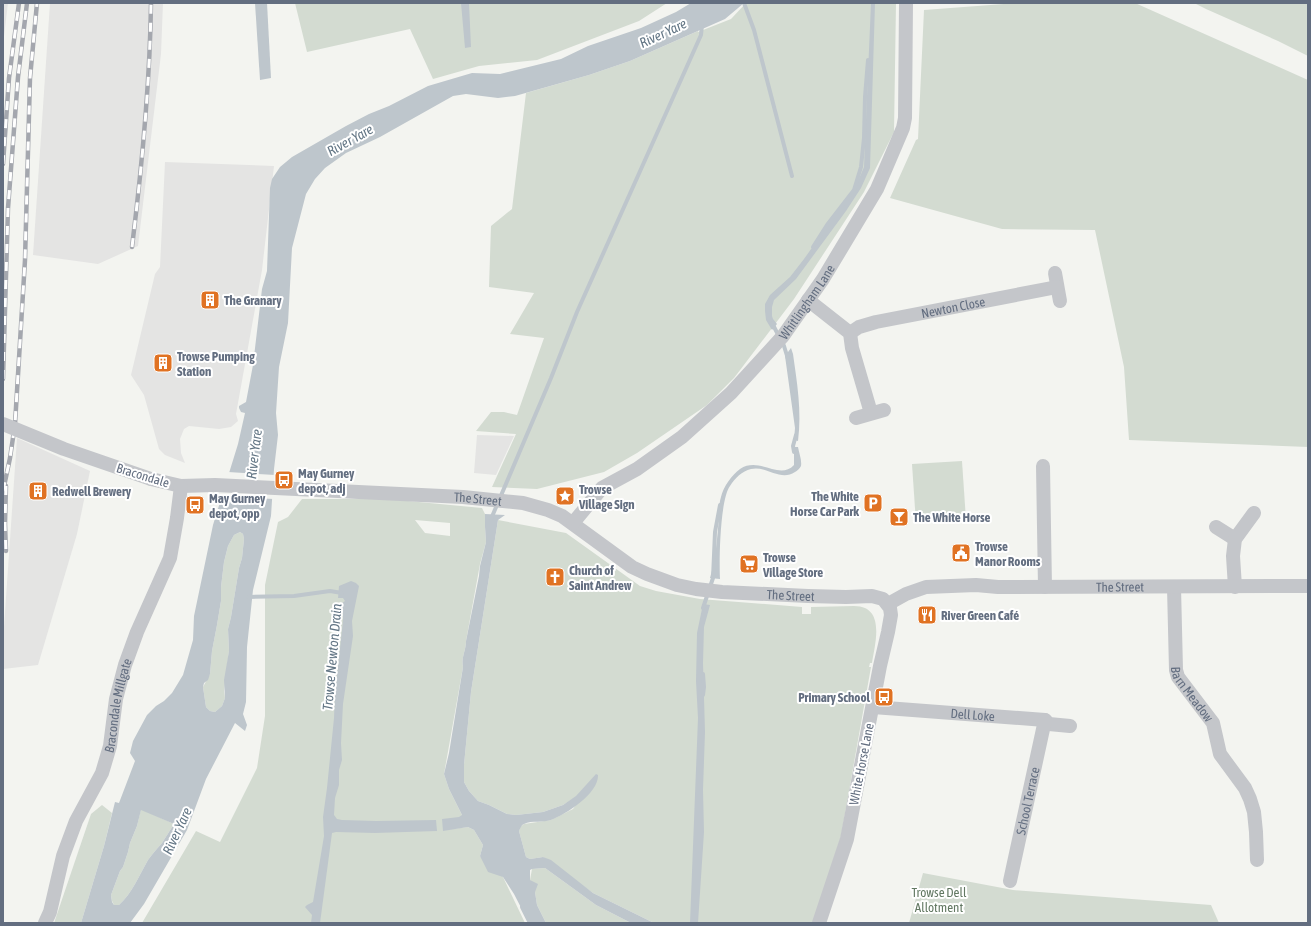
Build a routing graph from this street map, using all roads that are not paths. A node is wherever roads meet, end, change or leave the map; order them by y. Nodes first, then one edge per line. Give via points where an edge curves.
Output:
1 (906, 3) edge
2 (1055, 273) dead end
3 (808, 300) junction
4 (850, 334) junction
5 (856, 418) dead end
6 (3, 424) edge
7 (1043, 466) dead end
8 (181, 486) junction
9 (290, 489) joint
10 (1254, 513) dead end
11 (573, 523) junction
12 (1216, 526) dead end
13 (1235, 539) junction
14 (1308, 586) edge
15 (1045, 587) junction
16 (1174, 587) junction
17 (1235, 587) junction
18 (888, 604) junction
19 (873, 707) junction
20 (1045, 720) junction
21 (1070, 726) dead end
22 (1257, 860) dead end
23 (1010, 881) dead end
24 (45, 923) edge
25 (819, 923) edge

1 - 3 street, Whitlingham Lane via 903,128 877,189 839,254
2 - 4 street, Newton Close via 1058,294 876,322 859,327
3 - 4 street
3 - 11 street, Whitlingham Lane via 780,339 731,393 682,437 637,469 602,488
4 - 5 street via 852,348 878,412
6 - 8 street, Bracondale, bridge via 64,449 151,479
7 - 15 street
8 - 9 street, Bracondale via 225,485
8 - 24 street, Bracondale Millgate via 170,558 125,665 116,700 110,746 102,773 76,820 63,856
9 - 11 street, The Street via 462,497 523,504 548,510
10 - 13 street
11 - 18 street, The Street via 632,567 677,585 722,592 872,596 883,599
12 - 13 street
13 - 17 street
14 - 17 street, The Street
15 - 16 street, The Street
15 - 18 street, The Street via 926,587
16 - 17 street, The Street
16 - 22 street, Barn Meadow via 1178,677 1213,723 1220,754 1250,799 1254,812
18 - 19 street, White Horse Lane via 891,615
19 - 20 street, Dell Loke
19 - 25 street, White Horse Lane via 847,839
20 - 21 street, Dell Loke via 1049,724
20 - 23 street, School Terrace

